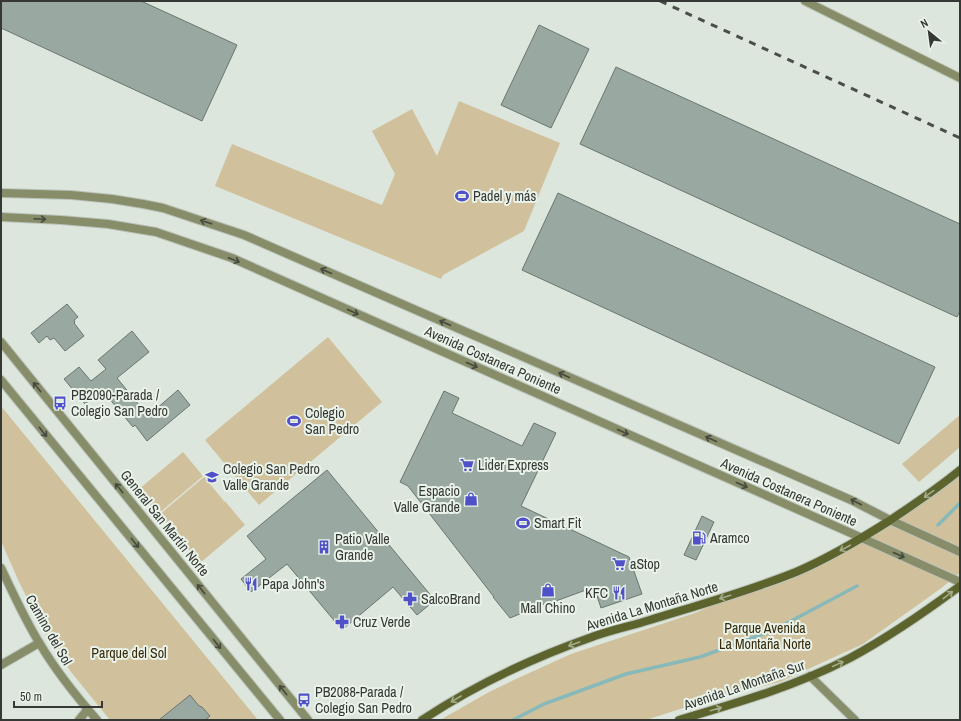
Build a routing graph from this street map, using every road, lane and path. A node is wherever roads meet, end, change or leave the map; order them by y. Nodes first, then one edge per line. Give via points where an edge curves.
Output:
1 (805, 1) edge
2 (960, 78) edge
3 (1, 193) edge
4 (1, 217) edge
5 (1, 342) edge
6 (1, 380) edge
7 (960, 470) edge
8 (890, 520) junction
9 (862, 538) junction
10 (960, 552) edge
11 (1, 568) edge
12 (960, 582) edge
13 (960, 586) edge
14 (39, 643) junction
15 (1, 665) edge
16 (810, 676) junction
17 (88, 709) junction
18 (79, 720) edge
19 (97, 720) edge
20 (280, 720) edge
21 (308, 720) edge
22 (422, 720) edge
23 (678, 720) edge
24 (855, 720) edge

1 - 2 street
8 -> 3 street, Avenida Costanera Poniente via 851,500 244,234 163,208 112,199
4 -> 9 street, Avenida Costanera Poniente via 108,224 156,232 232,258
21 -> 5 street, General San Martín Norte
6 -> 20 street
7 -> 8 main road, Avenida La Montaña Norte
8 - 9 main road, Avenida La Montaña Norte
8 - 10 street, Avenida Costanera Poniente
9 -> 12 street, Avenida Costanera Poniente
9 -> 22 main road, Avenida La Montaña Norte via 797,571 747,590 594,636 550,652 494,678
11 - 14 street, Camino del Sol
16 -> 13 main road, Avenida La Montaña Sur via 881,641
14 - 15 street
14 - 17 street, Camino del Sol
23 -> 16 main road, Avenida La Montaña Sur via 754,698
16 - 24 street
17 - 18 street
17 - 19 street, Camino del Sol

